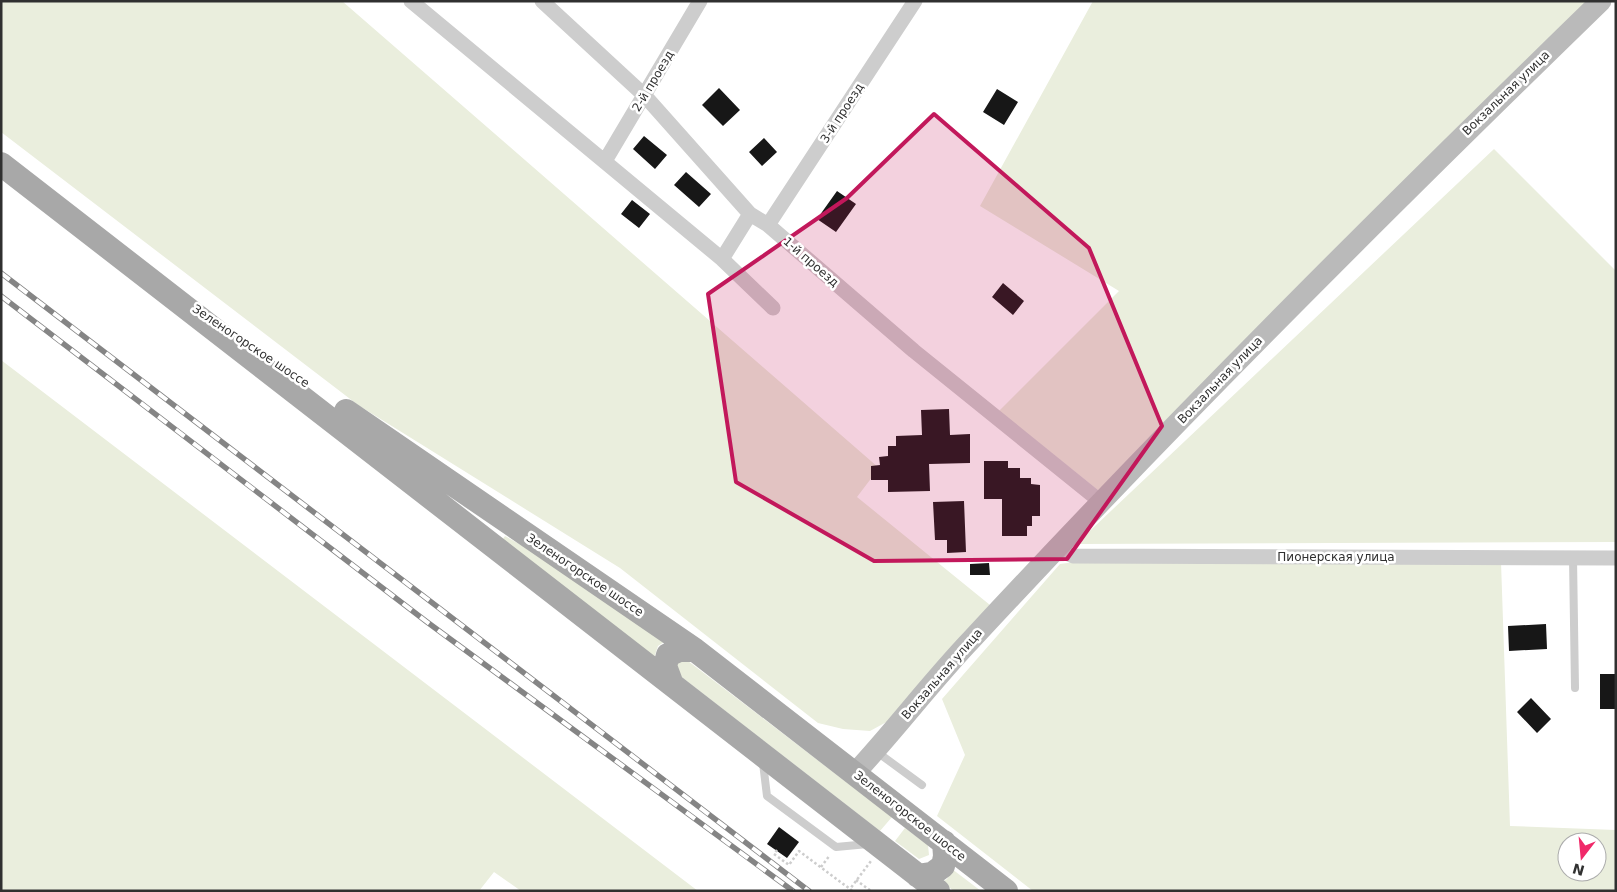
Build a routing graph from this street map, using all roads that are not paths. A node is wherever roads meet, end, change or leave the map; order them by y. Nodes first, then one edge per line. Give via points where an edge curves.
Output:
1 (411, 1) edge
2 (542, 1) edge
3 (700, 1) edge
4 (915, 1) edge
5 (1601, 1) edge
6 (645, 96) junction
7 (605, 161) junction
8 (1, 164) edge
9 (750, 214) junction
10 (768, 225) junction
11 (722, 259) junction
12 (150, 278) junction
13 (774, 308) dead end
14 (1101, 502) junction
15 (1057, 549) junction
16 (1573, 558) junction
17 (1616, 558) edge
18 (695, 650) junction
19 (671, 682) junction
20 (1575, 688) dead end
21 (876, 751) junction
22 (761, 753) junction
23 (855, 773) junction
24 (922, 785) dead end
25 (944, 842) junction
26 (879, 845) junction
27 (918, 876) junction
28 (938, 891) edge
29 (1006, 891) edge

1 - 7 street
2 - 6 street, 1-й проезд
3 - 6 street, 2-й проезд
4 - 10 street, 3-й проезд
5 - 14 street, Вокзальная улица via 1375,221
6 - 7 street, 2-й проезд
6 - 9 street, 1-й проезд
7 - 11 street
8 - 12 main road, Зеленогорское шоссе
9 - 10 street, 1-й проезд
9 - 11 street
10 - 14 street, 1-й проезд via 914,351
11 - 13 street
12 - 18 main road, Зеленогорское шоссе
12 - 19 main road, Зеленогорское шоссе
14 - 15 street, Вокзальная улица
15 - 16 street, Пионерская улица via 1072,556
15 - 21 street, Вокзальная улица via 970,641
16 - 17 street, Пионерская улица
16 - 20 lane
18 - 19 main road via 679,650 668,655 665,666
18 - 23 main road, Зеленогорское шоссе
19 - 22 main road, Зеленогорское шоссе
21 - 23 street, Вокзальная улица
21 - 24 lane
22 - 26 main road, Зеленогорское шоссе
22 - 26 lane via 768,796 836,847
23 - 25 main road, Зеленогорское шоссе
25 - 27 main road via 943,866 932,874
25 - 29 main road, Зеленогорское шоссе
26 - 27 main road, Зеленогорское шоссе
27 - 28 main road, Зеленогорское шоссе

